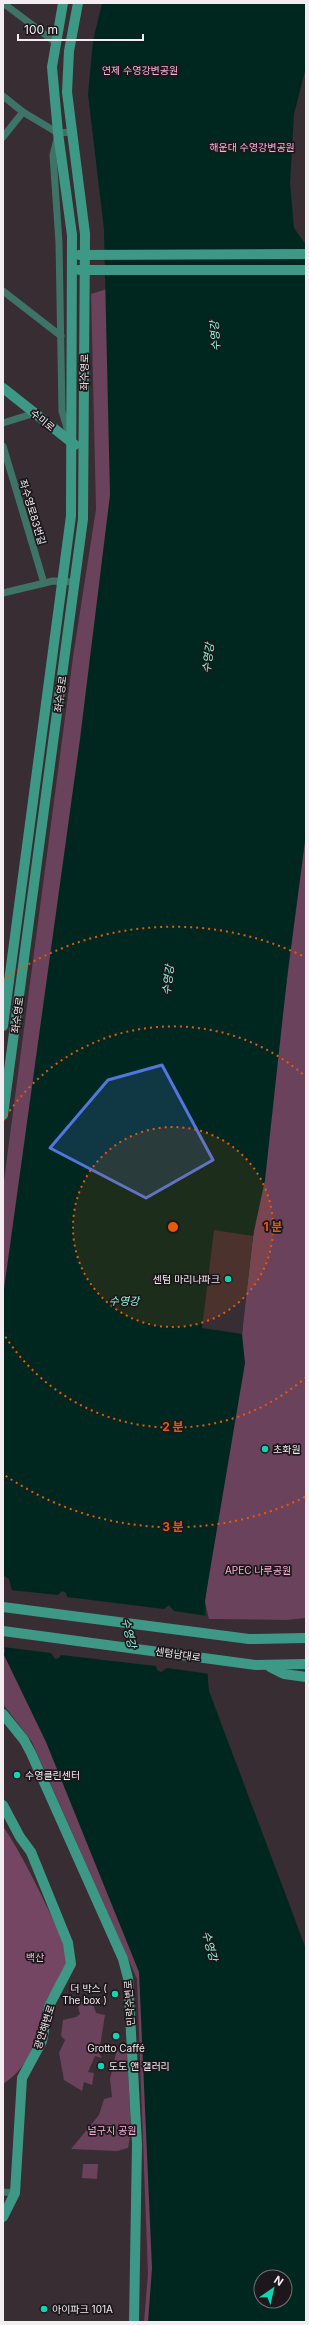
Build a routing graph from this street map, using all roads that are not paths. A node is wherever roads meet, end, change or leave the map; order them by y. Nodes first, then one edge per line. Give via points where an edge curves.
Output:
1 (3, 3) edge
2 (63, 3) edge
3 (78, 3) edge
4 (55, 42) junction
5 (3, 96) edge
6 (23, 112) junction
7 (72, 132) junction
8 (58, 133) junction
9 (3, 137) edge
10 (306, 254) edge
11 (73, 255) junction
12 (85, 255) junction
13 (74, 270) junction
14 (85, 270) junction
15 (306, 270) edge
16 (3, 291) edge
17 (61, 336) junction
18 (3, 388) edge
19 (35, 413) junction
20 (3, 423) edge
21 (72, 443) junction
22 (3, 446) edge
23 (84, 452) junction
24 (62, 581) junction
25 (75, 582) junction
26 (44, 583) junction
27 (3, 593) edge
28 (6, 986) edge
29 (20, 988) junction
30 (3, 1026) edge
31 (3, 1115) edge
32 (3, 1607) edge
33 (3, 1631) edge
34 (306, 1638) edge
35 (306, 1664) edge
36 (268, 1666) junction
37 (306, 1677) edge
38 (3, 1714) edge
39 (3, 1725) edge
40 (24, 1740) junction
41 (3, 1806) edge
42 (3, 2192) edge
43 (15, 2193) junction
44 (3, 2217) edge
45 (134, 2322) edge

1 - 4 street
2 - 4 main road, 좌수영로
3 - 7 main road, 좌수영로 via 67,70
4 - 8 main road, 좌수영로 via 52,78
5 - 6 street
6 - 8 street
6 - 9 street
7 - 8 street
7 - 12 main road, 좌수영로 via 85,234
8 - 11 main road, 좌수영로
8 - 17 street via 53,155 59,243
10 - 12 main road
11 - 12 main road
11 - 13 main road, 좌수영로
12 - 14 main road, 좌수영로
13 - 14 main road
13 - 21 main road, 좌수영로
14 - 15 main road
14 - 23 main road, 좌수영로
16 - 17 street
17 - 21 street via 62,411
18 - 19 main road, 수미로
19 - 20 street
19 - 21 main road, 수미로
21 - 23 main road, 수미로
21 - 24 main road, 좌수영로 via 71,516
22 - 26 street, 좌수영로83번길
23 - 25 main road, 좌수영로 via 83,519
24 - 25 street
24 - 26 street
24 - 28 main road, 좌수영로
25 - 29 main road, 좌수영로
26 - 27 street
28 - 29 street
28 - 30 main road, 좌수영로
29 - 31 main road, 좌수영로
32 - 34 main road via 226,1637 273,1640
33 - 36 main road, 센텀남대로
35 - 36 main road, 센텀남대로
36 - 37 main road via 284,1674
38 - 40 main road, 민락수변로
39 - 40 main road
40 - 45 main road, 민락수변로 via 123,1959 128,1978 137,2144
41 - 43 main road, 광안해변로 via 31,1852 68,1943 71,1964 49,2006 42,2041 22,2078
42 - 43 street
43 - 44 main road, 광안해변로

